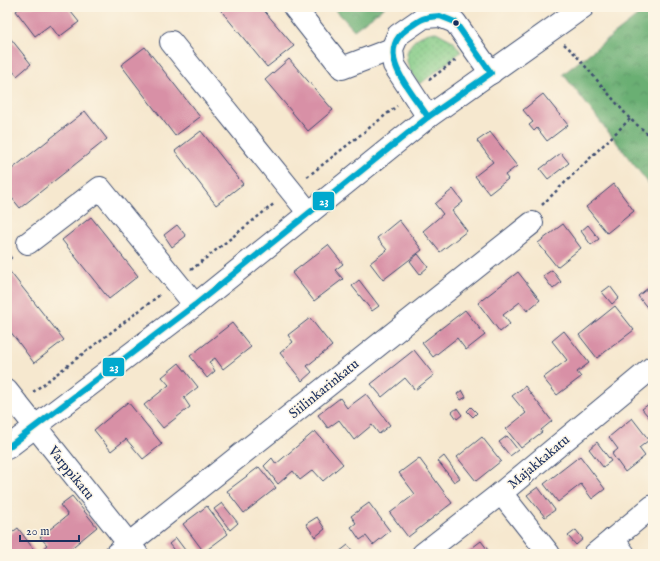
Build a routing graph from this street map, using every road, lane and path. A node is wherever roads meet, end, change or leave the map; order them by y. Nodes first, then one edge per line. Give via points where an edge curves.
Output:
1 (294, 7) edge
2 (583, 7) edge
3 (550, 30) junction
4 (171, 42) dead end
5 (473, 47) junction
6 (392, 49) junction
7 (491, 73) junction
8 (412, 94) junction
9 (428, 117) junction
10 (630, 118) junction
11 (653, 138) edge
12 (291, 190) junction
13 (309, 213) junction
14 (532, 223) joint
15 (28, 243) dead end
16 (177, 281) junction
17 (195, 305) junction
18 (653, 367) edge
19 (12, 397) edge
20 (34, 427) junction
21 (7, 448) edge
22 (501, 494) junction
23 (653, 506) edge
24 (618, 547) edge
25 (127, 551) edge
26 (423, 554) edge
27 (549, 554) edge
28 (595, 554) edge

1 - 6 street via 342,68
2 - 3 street
3 - 7 street
3 - 10 path via 574,53
4 - 12 street
5 - 6 street via 454,22 440,16 424,17 398,36
5 - 7 street
5 - 8 path
6 - 8 street via 394,65
7 - 9 street
8 - 9 street
8 - 12 path
9 - 13 street
10 - 11 path
10 - 14 path via 544,202
12 - 13 street
12 - 16 path
13 - 17 street
14 - 25 street, Siilinkarinkatu
15 - 16 street via 100,188
16 - 17 street
16 - 19 path
17 - 20 street
18 - 22 street, Majakkakatu
19 - 20 street, Varppikatu
20 - 21 street
20 - 25 street, Varppikatu
22 - 26 street, Majakkakatu
22 - 27 street
23 - 24 street
24 - 28 street

